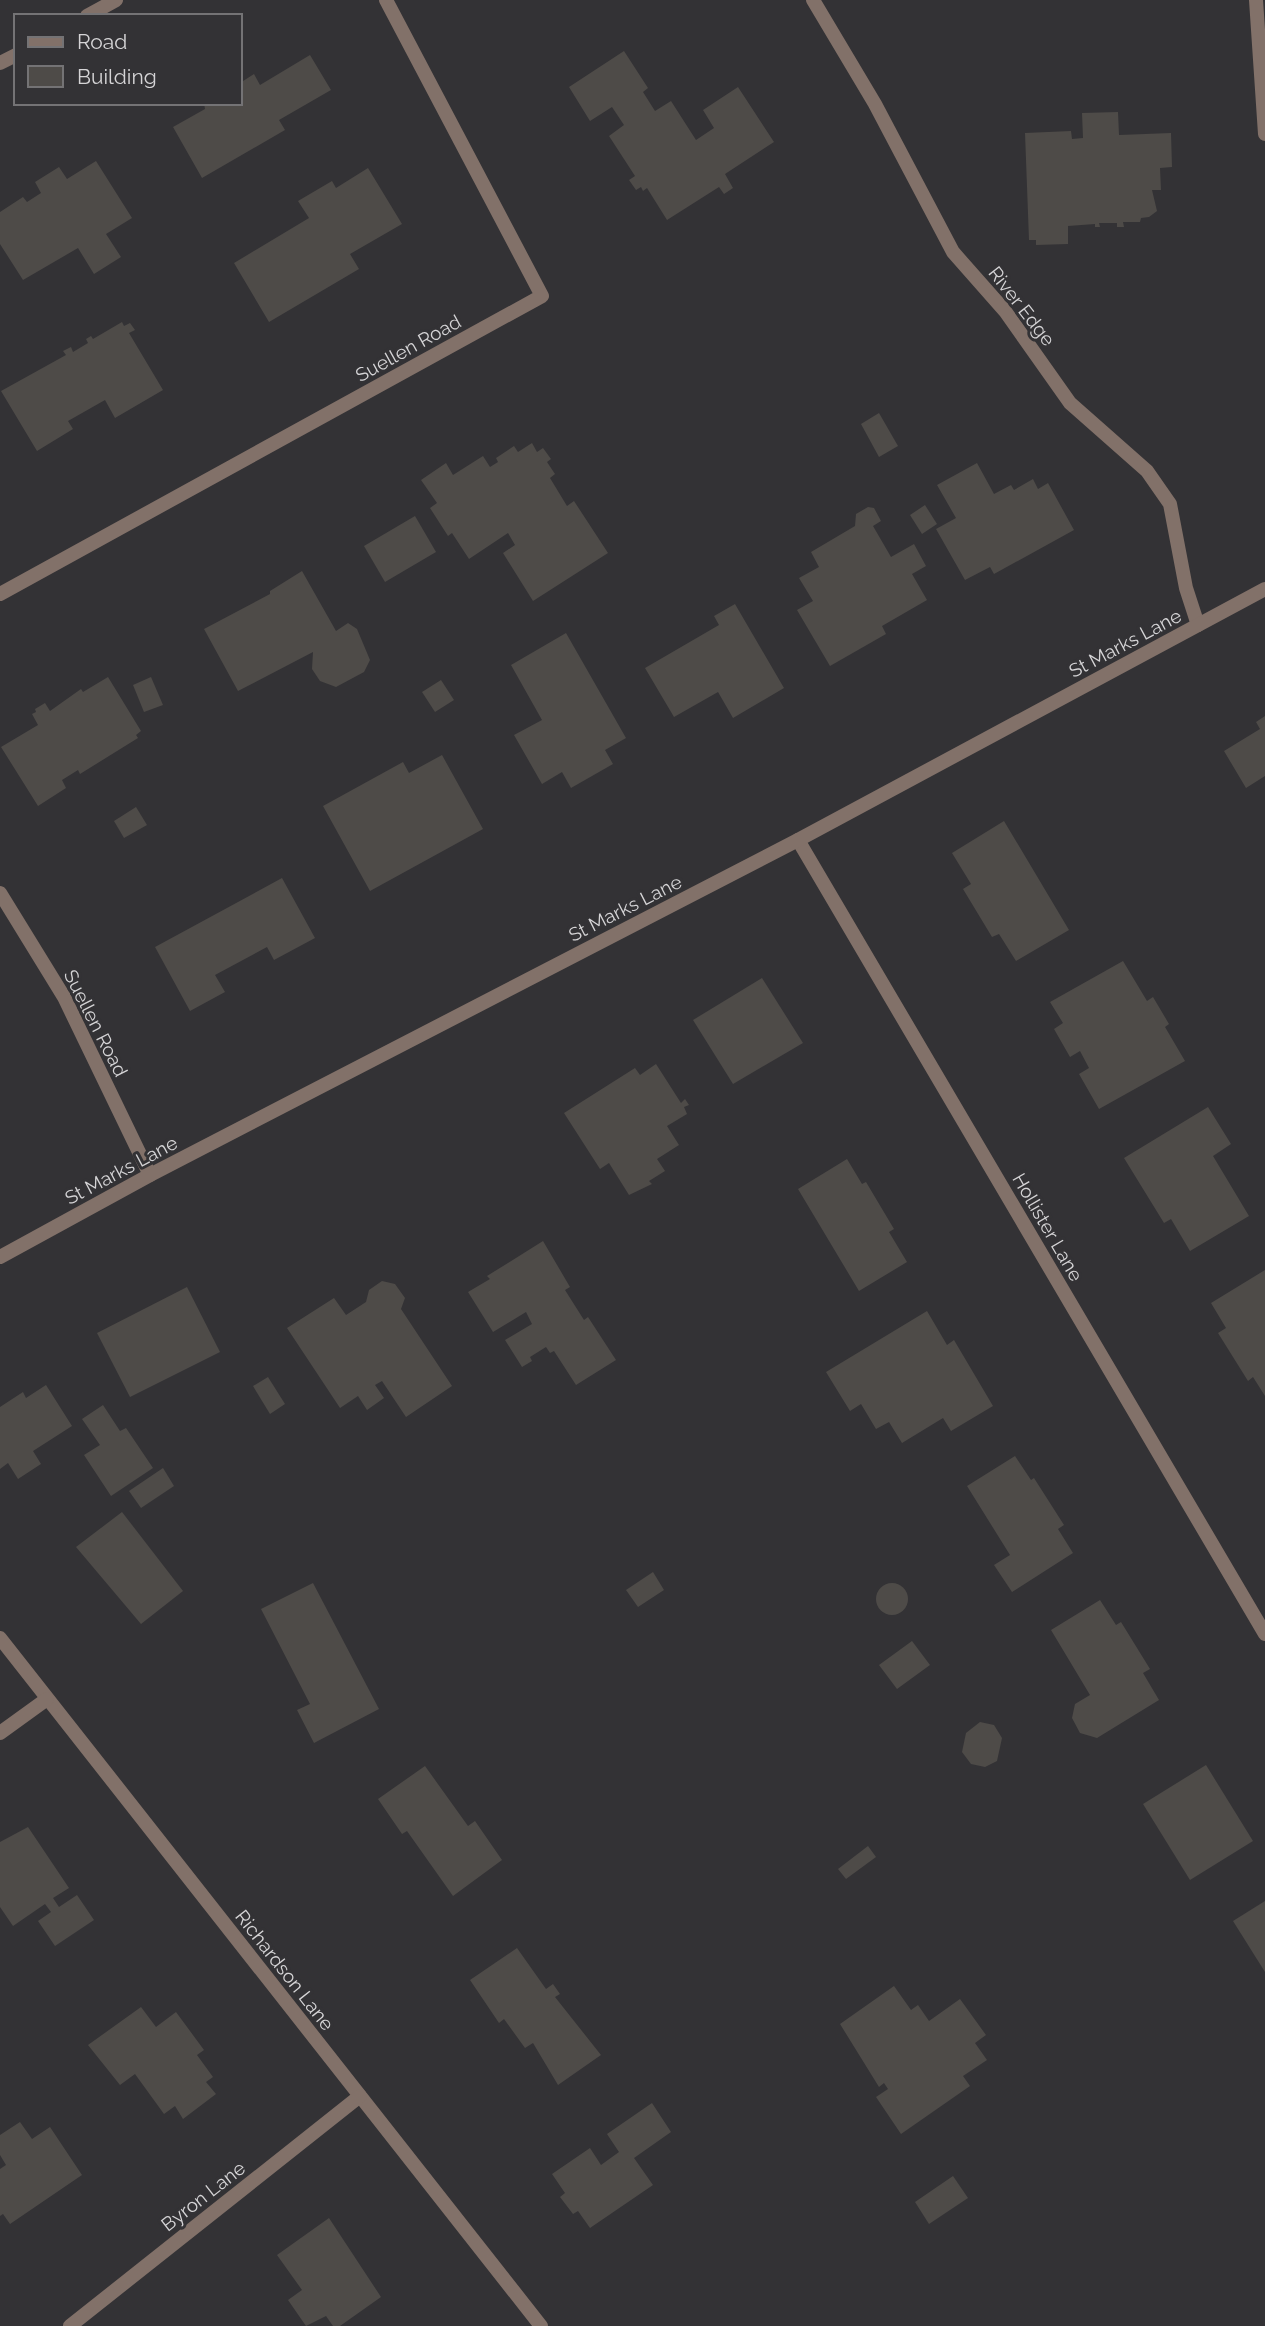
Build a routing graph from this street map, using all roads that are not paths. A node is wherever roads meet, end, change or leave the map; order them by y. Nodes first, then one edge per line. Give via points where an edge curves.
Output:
1 (116, 0) edge
2 (386, 0) edge
3 (813, 0) edge
4 (1256, 0) edge
5 (91, 14) edge
6 (1265, 134) edge
7 (1265, 589) edge
8 (0, 594) edge
9 (1198, 625) junction
10 (798, 840) junction
11 (0, 894) edge
12 (150, 1175) junction
13 (0, 1257) edge
14 (1265, 1634) edge
15 (0, 1638) edge
16 (47, 1699) junction
17 (0, 1732) edge
18 (360, 2096) junction
19 (70, 2326) edge
20 (541, 2326) edge

1 - 5 street
2 - 8 street, Suellen Road via 542,296
3 - 9 street, River Edge via 953,252 1005,311 1070,403 1147,471 1170,504
4 - 6 street
7 - 9 street, St Marks Lane
9 - 10 street, St Marks Lane
10 - 12 street, St Marks Lane
10 - 14 street, Hollister Lane
11 - 12 street, Suellen Road via 64,997
12 - 13 street, St Marks Lane
15 - 16 street, Richardson Lane
16 - 17 street
16 - 18 street, Richardson Lane
18 - 19 street, Byron Lane
18 - 20 street, Richardson Lane

